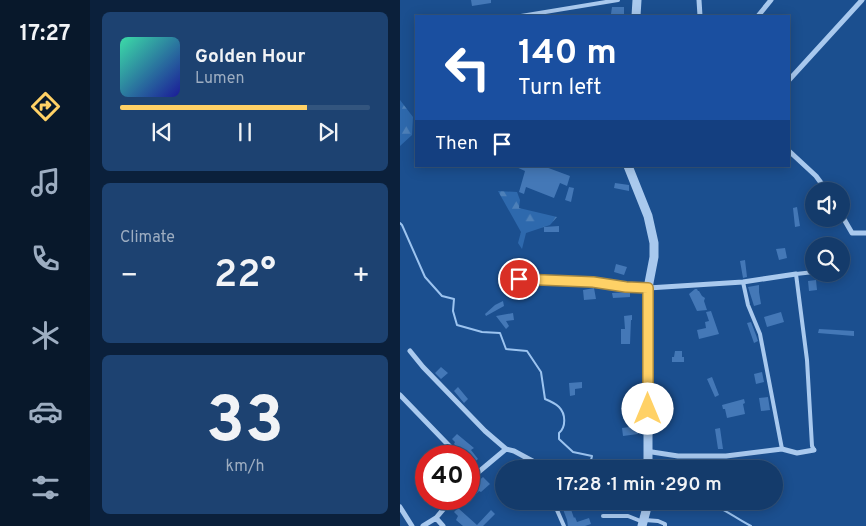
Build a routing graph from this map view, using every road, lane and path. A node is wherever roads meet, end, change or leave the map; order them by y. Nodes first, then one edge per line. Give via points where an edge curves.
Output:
1 (618, 0) edge
2 (637, 0) edge
3 (699, 0) edge
4 (772, 0) edge
5 (862, 0) edge
6 (527, 15) edge
7 (636, 15) edge
8 (700, 15) edge
9 (759, 15) edge
10 (790, 79) edge
11 (790, 152) edge
12 (628, 167) edge
13 (820, 182) edge
14 (849, 227) edge
15 (866, 233) edge
16 (805, 273) edge
17 (796, 274) junction
18 (519, 279) dead end
19 (743, 282) junction
20 (648, 288) junction
21 (410, 351) dead end
22 (400, 394) edge
23 (449, 445) edge
24 (506, 449) junction
25 (782, 449) junction
26 (814, 450) joint
27 (648, 452) junction
28 (529, 460) edge
29 (648, 460) edge
30 (480, 470) edge
31 (400, 508) edge
32 (443, 510) edge
33 (557, 510) edge
34 (645, 510) edge
35 (603, 516) dead end
36 (436, 518) junction
37 (643, 523) edge
38 (412, 526) edge
39 (423, 526) edge
40 (443, 526) edge
41 (564, 526) edge
42 (665, 526) edge

1 - 6 lane
2 - 7 street
3 - 8 street
4 - 9 street
5 - 10 street
11 - 13 street
12 - 20 street via 648,216 654,243
14 - 15 street via 852,233
16 - 17 lane
17 - 19 street
17 - 26 lane
18 - 20 street
19 - 20 street
19 - 25 lane via 760,334
20 - 27 street
21 - 24 street
22 - 23 street
24 - 28 street
24 - 30 street
25 - 26 street via 797,453
25 - 27 street via 726,456
27 - 29 street
31 - 38 street
32 - 36 street
33 - 41 lane
34 - 37 street
35 - 37 lane via 628,516
36 - 39 street
36 - 40 street
37 - 42 lane via 658,521

